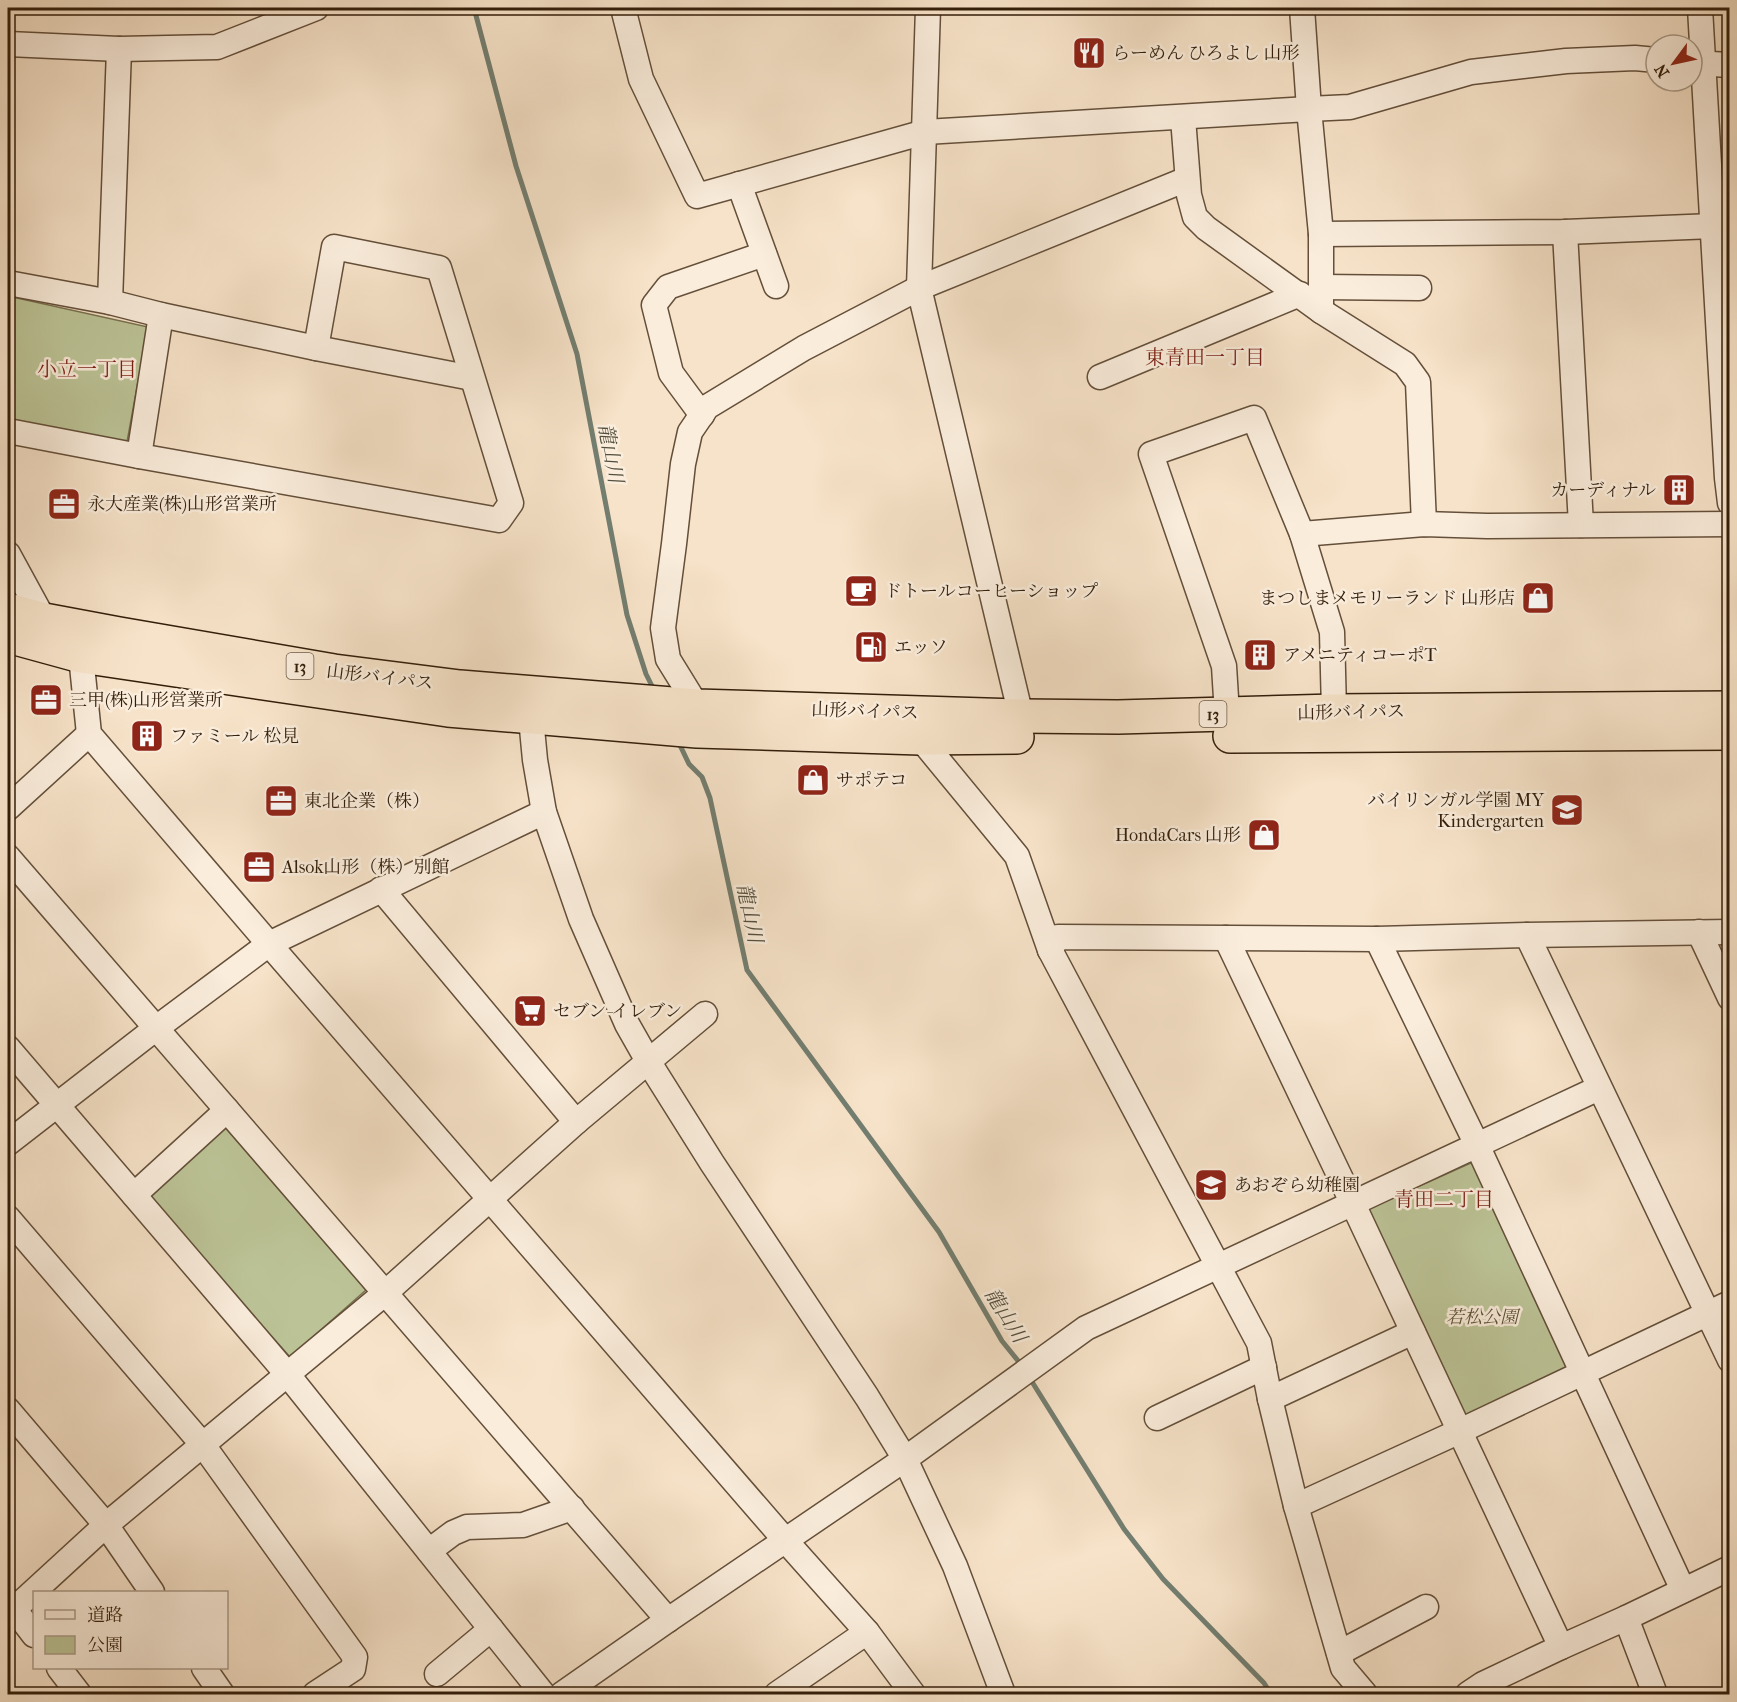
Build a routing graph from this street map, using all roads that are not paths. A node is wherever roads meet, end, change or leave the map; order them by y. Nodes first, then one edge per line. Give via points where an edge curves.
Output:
1 (316, 8) edge
2 (623, 8) edge
3 (928, 8) edge
4 (1302, 8) edge
5 (1700, 8) edge
6 (1699, 33) edge
7 (8, 44) edge
8 (119, 49) junction
9 (1644, 59) edge
10 (1704, 64) edge
11 (1730, 65) edge
12 (1700, 93) edge
13 (1309, 110) junction
14 (1183, 118) junction
15 (925, 132) junction
16 (1187, 179) junction
17 (739, 184) junction
18 (1713, 226) junction
19 (1565, 232) junction
20 (1321, 234) junction
21 (764, 254) junction
22 (8, 283) edge
23 (776, 286) dead end
24 (919, 288) junction
25 (1419, 288) dead end
26 (1314, 297) junction
27 (110, 302) junction
28 (161, 315) junction
29 (316, 348) junction
30 (1100, 377) dead end
31 (472, 378) junction
32 (702, 415) junction
33 (1727, 424) edge
34 (8, 431) edge
35 (139, 456) junction
36 (1730, 503) edge
37 (1424, 524) junction
38 (1730, 524) edge
39 (1581, 525) junction
40 (1302, 534) junction
41 (8, 554) edge
42 (8, 610) edge
43 (44, 620) junction
44 (8, 636) edge
45 (81, 656) junction
46 (1730, 708) edge
47 (593, 711) junction
48 (1334, 711) junction
49 (1227, 714) junction
50 (1021, 716) junction
51 (531, 718) junction
52 (697, 718) junction
53 (1730, 733) edge
54 (89, 734) junction
55 (920, 738) junction
56 (8, 808) edge
57 (544, 812) junction
58 (8, 857) edge
59 (381, 889) junction
60 (1699, 932) junction
61 (1730, 932) edge
62 (1527, 935) junction
63 (1226, 938) junction
64 (1377, 939) junction
65 (268, 944) junction
66 (1050, 950) junction
67 (1730, 998) edge
68 (705, 1014) dead end
69 (155, 1029) junction
70 (8, 1048) edge
71 (648, 1061) junction
72 (1599, 1088) junction
73 (56, 1105) junction
74 (227, 1110) junction
75 (576, 1122) junction
76 (8, 1143) edge
77 (1477, 1145) junction
78 (134, 1195) junction
79 (489, 1200) junction
80 (1353, 1204) junction
81 (8, 1218) edge
82 (1220, 1266) junction
83 (384, 1294) junction
84 (1719, 1308) edge
85 (1413, 1332) junction
86 (1730, 1360) edge
87 (1264, 1367) junction
88 (1584, 1373) junction
89 (288, 1375) junction
90 (1270, 1399) junction
91 (8, 1410) edge
92 (1157, 1419) dead end
93 (1460, 1431) junction
94 (203, 1445) junction
95 (905, 1459) junction
96 (1296, 1506) junction
97 (572, 1508) junction
98 (106, 1525) junction
99 (784, 1540) junction
100 (429, 1551) junction
101 (1730, 1568) edge
102 (1683, 1590) junction
103 (151, 1591) edge
104 (1426, 1607) dead end
105 (10, 1608) edge
106 (1626, 1618) junction
107 (668, 1620) junction
108 (491, 1629) junction
109 (867, 1632) junction
110 (33, 1634) edge
111 (1561, 1647) junction
112 (1339, 1653) junction
113 (59, 1669) edge
114 (205, 1669) edge
115 (437, 1674) dead end
116 (79, 1695) edge
117 (222, 1695) edge
118 (315, 1695) edge
119 (543, 1695) edge
120 (562, 1695) edge
121 (777, 1695) edge
122 (913, 1695) edge
123 (1004, 1695) edge
124 (1365, 1695) edge
125 (1468, 1695) edge
126 (1655, 1695) edge

1 - 8 street via 217,47
2 - 17 street via 641,79 698,196
3 - 15 street
4 - 13 street
5 - 6 street
7 - 8 street
8 - 27 street
9 - 13 street via 1566,61 1471,72 1350,107
10 - 11 street
12 - 18 street
13 - 14 street
13 - 20 street
14 - 15 street
14 - 16 street
15 - 17 street
15 - 24 street
16 - 24 street
16 - 26 street via 1195,217 1206,228
17 - 21 street
18 - 19 street
18 - 33 street
19 - 20 street
19 - 39 street
20 - 26 street
21 - 23 street
21 - 32 street via 668,287 654,305 671,373
22 - 27 street
24 - 32 street via 804,348 707,407
24 - 50 street
25 - 26 street
26 - 30 street
26 - 37 street via 1405,364 1418,382
27 - 28 street
28 - 29 street
28 - 35 street
29 - 31 street
29 - 31 street via 334,247 439,268
31 - 35 street via 511,503 499,520
32 - 52 street via 690,432 682,464 663,628 668,659
33 - 36 street
34 - 35 street
37 - 39 street
37 - 40 street
38 - 39 street
40 - 48 street via 1332,632
40 - 49 street via 1254,418 1151,454 1224,666
41 - 43 street
42 - 43 highway, 山形バイパス / 13
43 - 47 highway, 山形バイパス / 13
44 - 45 highway, 山形バイパス / 13
45 - 51 highway, 山形バイパス / 13 via 448,710
45 - 54 street
46 - 48 highway, 山形バイパス / 13
47 - 51 highway, 山形バイパス / 13
47 - 52 highway, 山形バイパス / 13
48 - 49 highway, 山形バイパス / 13
49 - 50 highway, 山形バイパス / 13
50 - 52 highway, 山形バイパス / 13
51 - 57 street
52 - 55 highway, 山形バイパス / 13
53 - 55 highway, 山形バイパス / 13
54 - 56 street
54 - 65 street
55 - 66 street via 1017,856
57 - 59 street
57 - 71 street via 581,919 627,1024
58 - 69 street
59 - 65 street
59 - 75 street
60 - 61 street
60 - 62 street
60 - 67 street
62 - 64 street
62 - 72 street
63 - 64 street
63 - 66 street via 1058,937
63 - 80 street
64 - 77 street
65 - 69 street
65 - 79 street
66 - 82 street
68 - 71 street
69 - 73 street
69 - 74 street
70 - 73 street
71 - 75 street
71 - 95 street
72 - 77 street
72 - 84 street
73 - 76 street
73 - 78 street
74 - 78 street
74 - 83 street
75 - 79 street
77 - 80 street
77 - 88 street
78 - 89 street
79 - 83 street
79 - 99 street
80 - 82 street
80 - 85 street
81 - 94 street
82 - 87 street via 1259,1343
82 - 95 street via 1086,1328
83 - 89 street
83 - 97 street
84 - 86 street
84 - 88 street
85 - 90 street
85 - 93 street
87 - 90 street
87 - 92 street
88 - 93 street
88 - 102 street
89 - 94 street
89 - 100 street
90 - 96 street
91 - 98 street
93 - 96 street
93 - 111 street
94 - 98 street
94 - 118 street via 355,1657 353,1669
95 - 99 street
95 - 123 street via 955,1566
96 - 112 street
97 - 100 street via 523,1525 467,1527
97 - 107 street
98 - 103 street
98 - 105 street
99 - 107 street
99 - 109 street
100 - 108 street
101 - 102 street
102 - 106 street
104 - 112 street
105 - 110 street
106 - 111 street
106 - 126 street
107 - 120 street
108 - 115 street
108 - 119 street
109 - 121 street
109 - 122 street
111 - 125 street
112 - 124 street via 1343,1668
113 - 116 street
114 - 117 street

